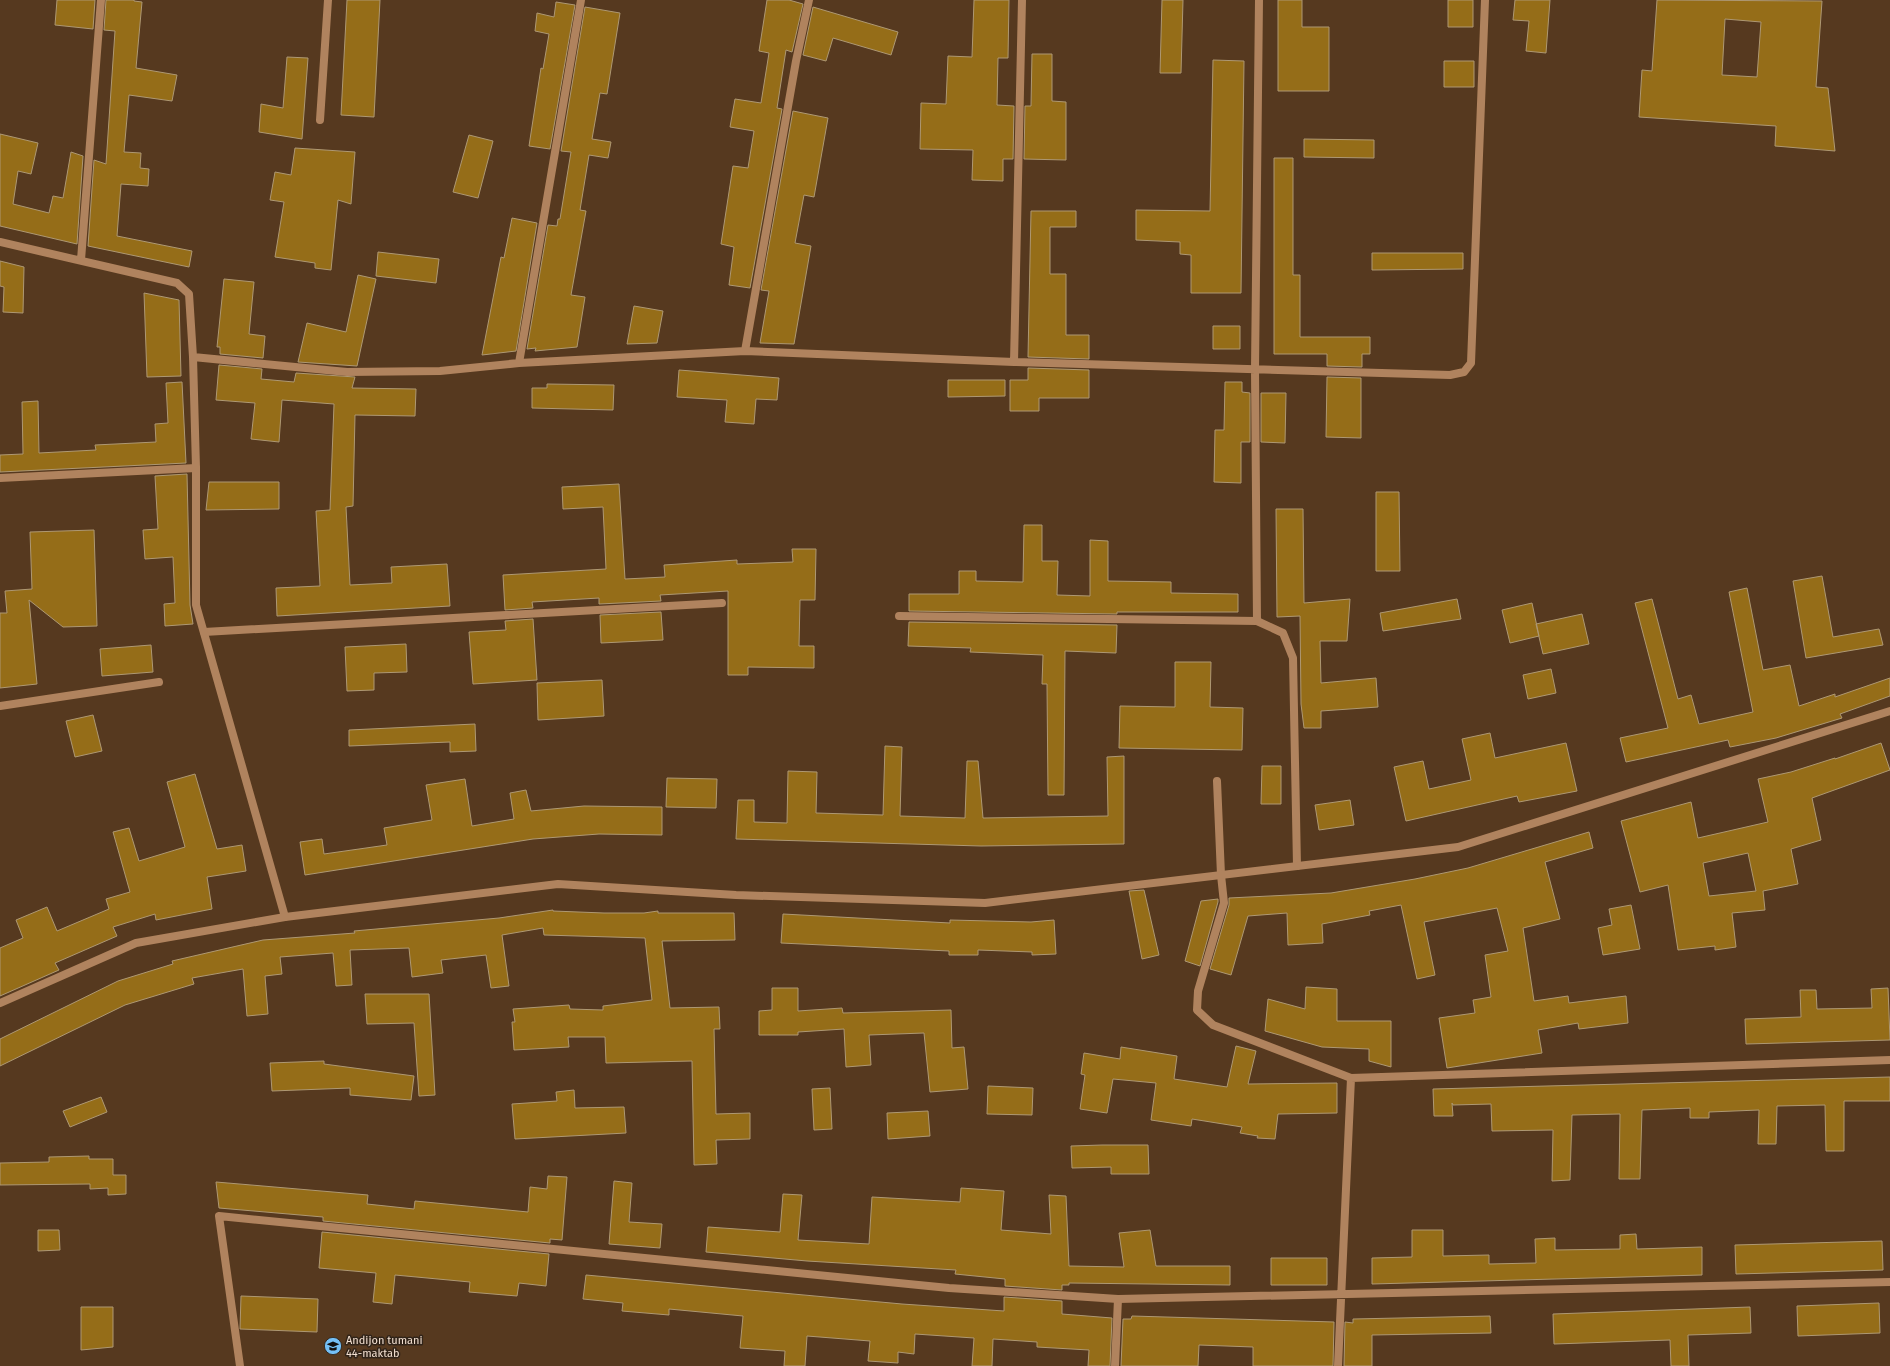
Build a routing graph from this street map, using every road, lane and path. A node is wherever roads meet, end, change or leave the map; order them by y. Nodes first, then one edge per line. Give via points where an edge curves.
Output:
1 (101, 0) edge
2 (328, 0) edge
3 (581, 0) edge
4 (809, 0) edge
5 (1022, 0) edge
6 (1259, 0) edge
7 (1485, 0) edge
8 (320, 120) dead end
9 (0, 242) edge
10 (81, 260) junction
11 (745, 351) junction
12 (193, 357) junction
13 (1014, 362) junction
14 (519, 363) junction
15 (1255, 370) junction
16 (196, 468) junction
17 (0, 478) edge
18 (722, 603) dead end
19 (899, 616) dead end
20 (1257, 621) junction
21 (204, 632) junction
22 (159, 682) dead end
23 (0, 706) edge
24 (1890, 710) edge
25 (1217, 782) dead end
26 (1297, 866) junction
27 (1221, 875) junction
28 (286, 916) junction
29 (0, 1003) edge
30 (1890, 1060) edge
31 (1351, 1078) junction
32 (1890, 1282) edge
33 (1340, 1296) junction
34 (1118, 1299) junction
35 (240, 1366) edge
36 (1116, 1366) edge
37 (1338, 1366) edge

1 - 10 street
2 - 8 street
3 - 14 street
4 - 11 street
5 - 13 street
6 - 15 street
7 - 15 street via 1471,363 1464,372 1450,375
9 - 10 street
10 - 12 street via 177,283 189,294
11 - 13 street
11 - 14 street
12 - 14 street via 348,372 440,371
12 - 16 street
13 - 15 street
15 - 20 street
16 - 17 street
16 - 21 street via 196,605
18 - 21 street
19 - 20 street
20 - 26 street via 1283,633 1293,658
21 - 28 street
22 - 23 street
24 - 26 street via 1458,847
25 - 27 street
26 - 27 street
27 - 28 street via 985,903 736,895 558,884
27 - 31 street via 1224,903 1198,991 1197,1010 1213,1025
28 - 29 street via 136,943
30 - 31 street
31 - 33 street
32 - 33 street
33 - 34 street
33 - 37 street
34 - 35 street via 949,1288 219,1216
34 - 36 street

